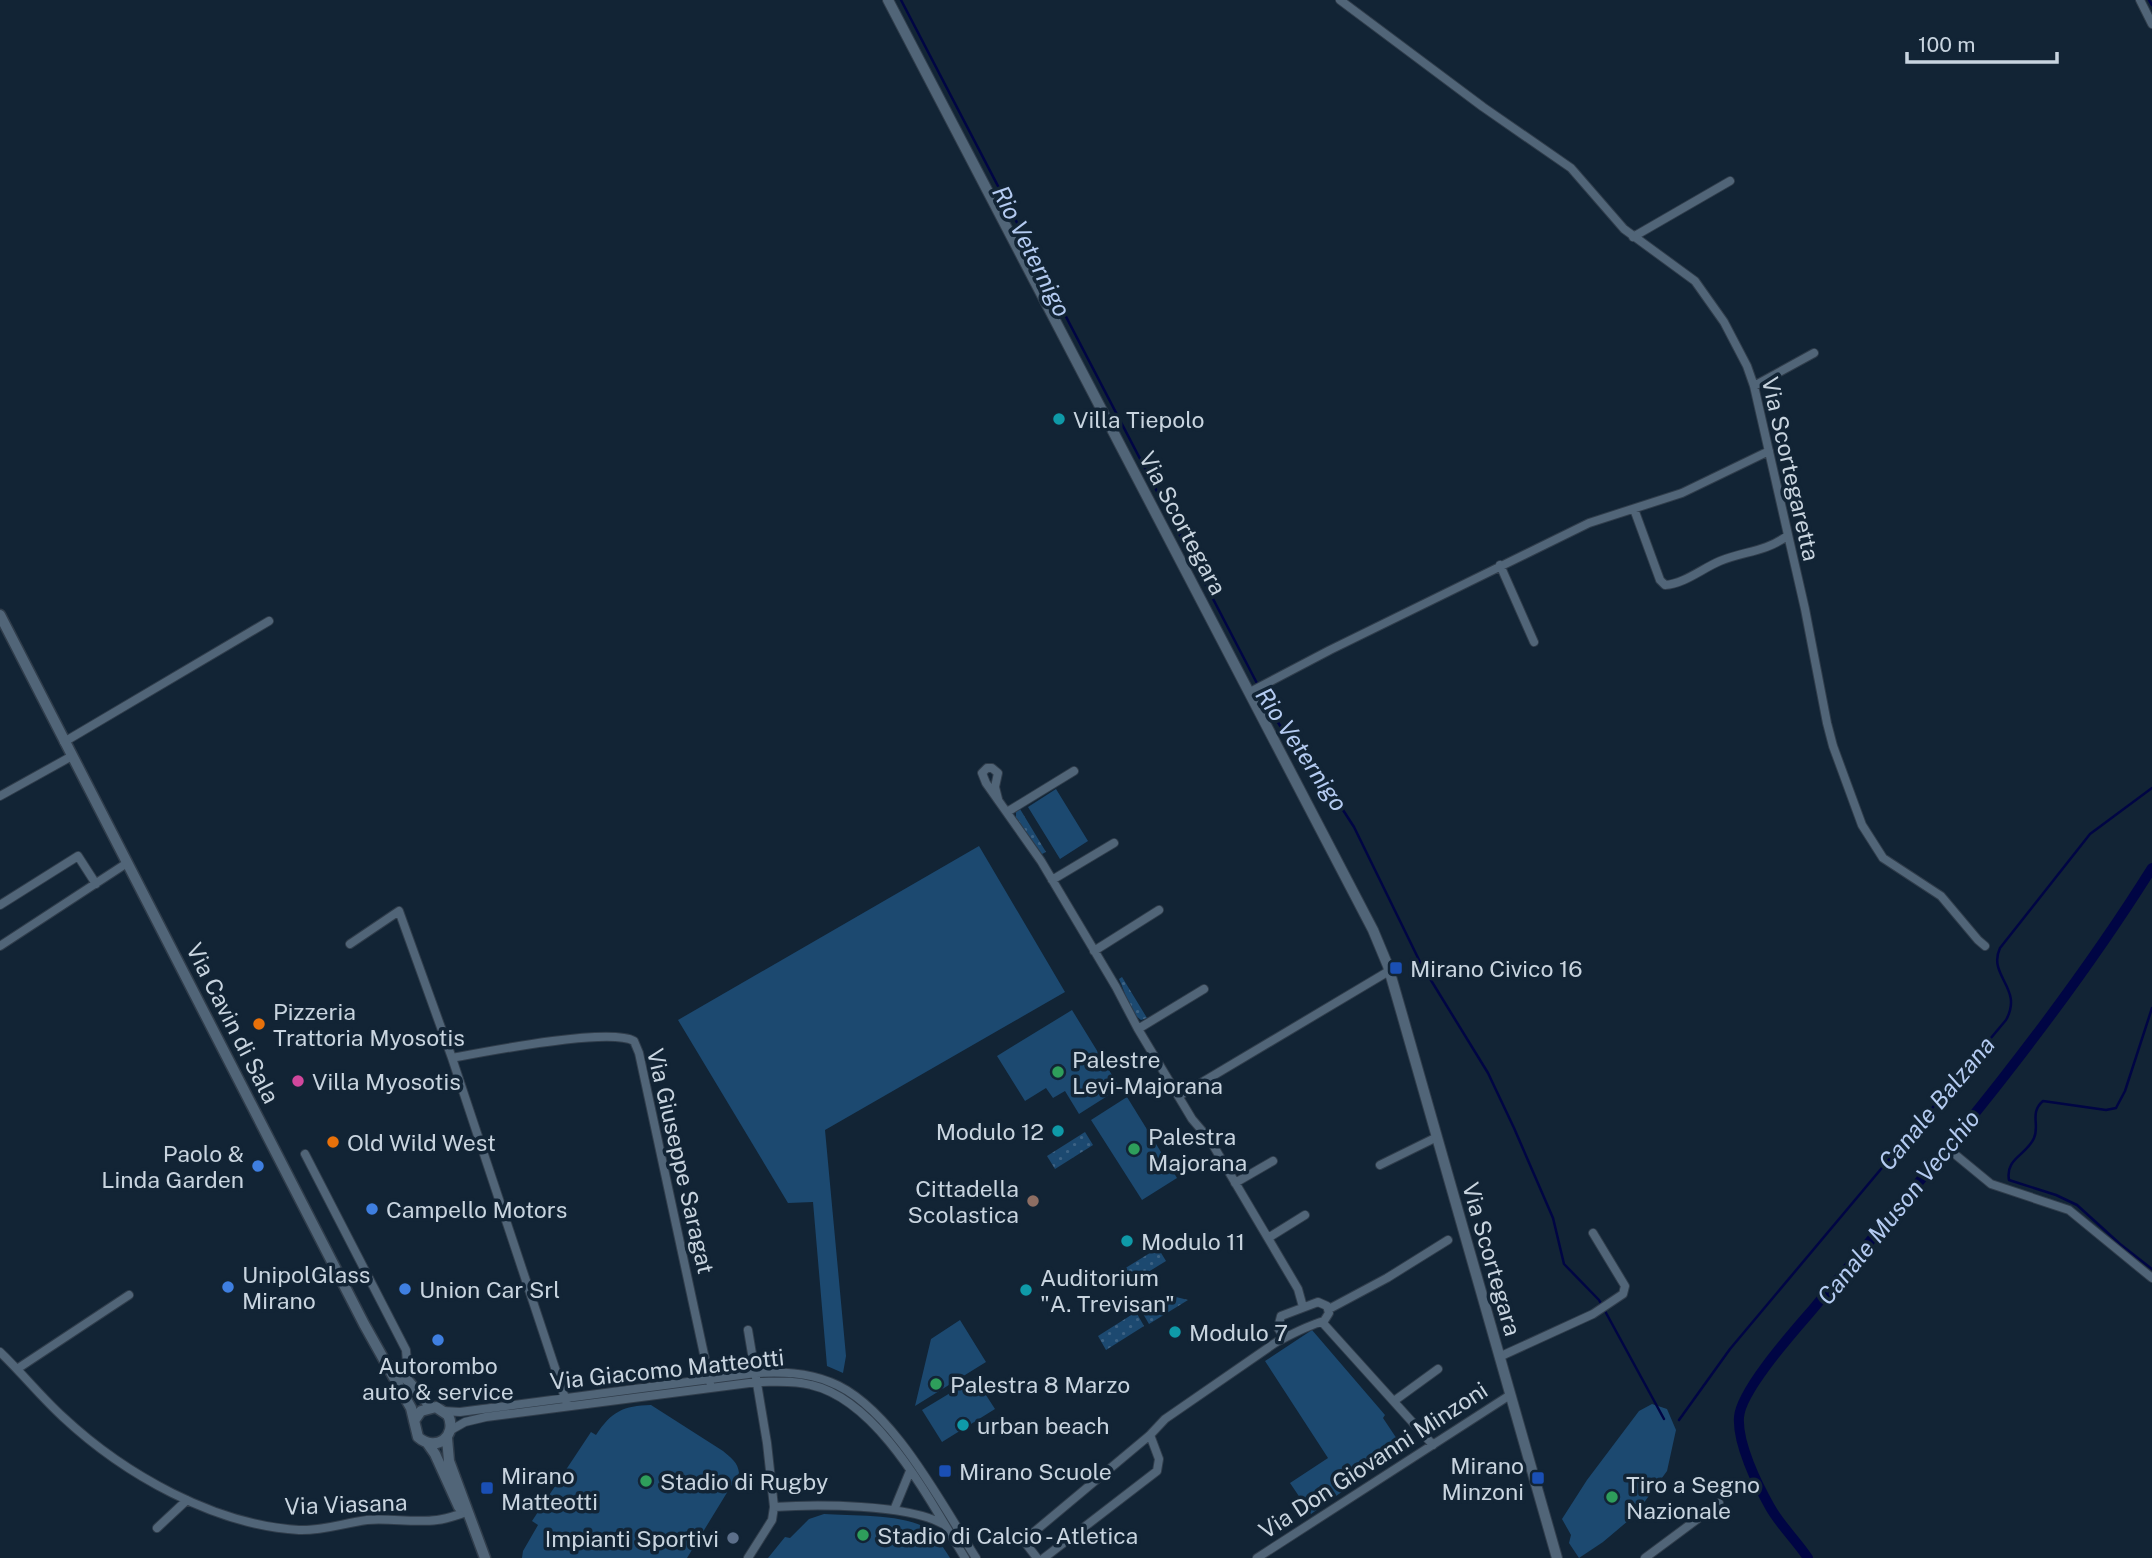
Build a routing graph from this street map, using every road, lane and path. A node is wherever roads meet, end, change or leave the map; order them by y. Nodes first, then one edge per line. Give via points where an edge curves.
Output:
1 (888, 0) edge
2 (1340, 0) edge
3 (2140, 0) edge
4 (2152, 24) edge
5 (1730, 181) dead end
6 (1633, 237) junction
7 (1814, 353) dead end
8 (1754, 386) junction
9 (1769, 451) junction
10 (1634, 509) junction
11 (1787, 536) junction
12 (1500, 565) junction
13 (0, 615) edge
14 (269, 621) dead end
15 (1534, 642) dead end
16 (1250, 692) junction
17 (64, 741) junction
18 (72, 756) junction
19 (1074, 771) dead end
20 (0, 796) edge
21 (998, 799) dead end
22 (1007, 812) junction
23 (1114, 843) dead end
24 (127, 863) junction
25 (1052, 880) junction
26 (96, 884) junction
27 (0, 905) edge
28 (1159, 910) dead end
29 (351, 944) dead end
30 (0, 946) edge
31 (1985, 946) dead end
32 (1094, 951) junction
33 (1390, 971) junction
34 (1204, 989) dead end
35 (1138, 1029) junction
36 (452, 1058) junction
37 (1179, 1096) junction
38 (1437, 1137) junction
39 (305, 1154) dead end
40 (1957, 1156) dead end
41 (1273, 1161) dead end
42 (1380, 1165) dead end
43 (1236, 1183) junction
44 (1305, 1215) dead end
45 (1593, 1233) dead end
46 (1268, 1238) junction
47 (1448, 1240) dead end
48 (2152, 1278) edge
49 (1298, 1289) junction
50 (129, 1295) dead end
51 (1314, 1302) junction
52 (1303, 1307) junction
53 (1329, 1310) junction
54 (1322, 1322) junction
55 (364, 1324) junction
56 (1278, 1328) junction
57 (748, 1330) dead end
58 (1289, 1335) junction
59 (1275, 1343) junction
60 (0, 1352) edge
61 (1499, 1357) junction
62 (17, 1368) junction
63 (1438, 1369) dead end
64 (757, 1378) junction
65 (404, 1379) junction
66 (711, 1384) junction
67 (1510, 1395) junction
68 (1394, 1401) junction
69 (567, 1403) junction
70 (431, 1407) junction
71 (443, 1411) junction
72 (414, 1421) junction
73 (449, 1434) junction
74 (1150, 1435) junction
75 (428, 1444) junction
76 (1433, 1445) junction
77 (910, 1471) junction
78 (187, 1500) junction
79 (1719, 1503) dead end
80 (774, 1507) junction
81 (894, 1510) junction
82 (464, 1513) junction
83 (944, 1524) junction
84 (157, 1528) dead end
85 (485, 1558) edge
86 (748, 1558) edge
87 (965, 1558) edge
88 (976, 1558) edge
89 (1037, 1558) edge
90 (1044, 1558) edge
91 (1257, 1558) edge
92 (1556, 1558) edge
93 (1646, 1558) edge

1 - 16 street, Via Scortegara
2 - 6 street, Via Scortegaretta via 1571,168
3 - 4 street
5 - 6 street
6 - 8 street, Via Scortegaretta via 1695,281 1724,322
7 - 8 street
8 - 9 street, Via Scortegaretta
9 - 10 street via 1682,493
9 - 11 street, Via Scortegaretta
10 - 11 street via 1665,585 1728,558 1774,545
10 - 12 street via 1588,523
11 - 31 street, Via Scortegaretta via 1833,746 1863,825 1883,858 1941,896
12 - 15 street
12 - 16 street
13 - 17 main road, Via Cavin di Sala
14 - 17 street
16 - 33 street, Via Scortegara
17 - 18 main road, Via Cavin di Sala
18 - 20 street
18 - 24 main road, Via Cavin di Sala
19 - 22 street
21 - 22 street
22 - 25 street
23 - 25 street
24 - 26 street
24 - 55 main road, Via Cavin di Sala
25 - 32 street
26 - 27 street via 78,856
26 - 30 street
28 - 32 street
29 - 36 street via 399,911
32 - 35 street
33 - 37 street
33 - 38 street, Via Scortegara
34 - 35 street
35 - 37 street
36 - 66 street, Via Giuseppe Saragat via 584,1038 621,1036 634,1041
36 - 69 street
37 - 43 street
38 - 42 street
38 - 61 street, Via Scortegara
39 - 65 street via 406,1350
40 - 48 street via 1992,1184 2069,1210
41 - 43 street
43 - 46 street
44 - 46 street
45 - 61 street via 1625,1286 1623,1294 1598,1311
46 - 49 street
47 - 53 street
49 - 51 street
49 - 52 street
50 - 62 street
51 - 52 street
51 - 53 street via 1322,1302
52 - 56 street via 1281,1316
53 - 54 street
54 - 58 street
54 - 68 street
55 - 65 main road, Via Cavin di Sala
55 - 72 main road, Via Cavin di Sala
56 - 58 street
56 - 59 street
57 - 64 street
58 - 59 street
59 - 74 street via 1165,1419
60 - 62 street, Via Viasana
61 - 67 street, Via Scortegara
62 - 78 street, Via Viasana via 73,1426 148,1480
63 - 68 street
64 - 66 street, Via Giacomo Matteotti
64 - 77 street, Via Giacomo Matteotti via 813,1385 841,1397 878,1430
64 - 80 street
64 - 88 street, Via Giacomo Matteotti via 801,1374 820,1378 840,1386 866,1406 920,1468
65 - 70 main road, Via Cavin di Sala
66 - 69 street, Via Giacomo Matteotti
67 - 76 street, Via Don Giovanni Minzoni
67 - 92 street, Via Scortegara
68 - 76 street
69 - 71 street, Via Giacomo Matteotti
69 - 73 street, Via Giacomo Matteotti via 480,1418
70 - 71 main road
70 - 72 main road
71 - 73 main road via 450,1419
72 - 75 main road via 418,1437
73 - 75 main road
73 - 82 main road via 449,1461
74 - 89 street via 1028,1537 1027,1545
74 - 90 street via 1159,1459 1157,1471
75 - 82 main road
76 - 91 street, Via Don Giovanni Minzoni
77 - 81 street
77 - 83 street, Via Giacomo Matteotti
78 - 82 street, Via Viasana via 242,1519 300,1530 369,1520 437,1520
78 - 84 street
79 - 93 street
80 - 81 street
80 - 86 street via 772,1520
81 - 83 street
82 - 85 main road
83 - 87 street, Via Giacomo Matteotti

